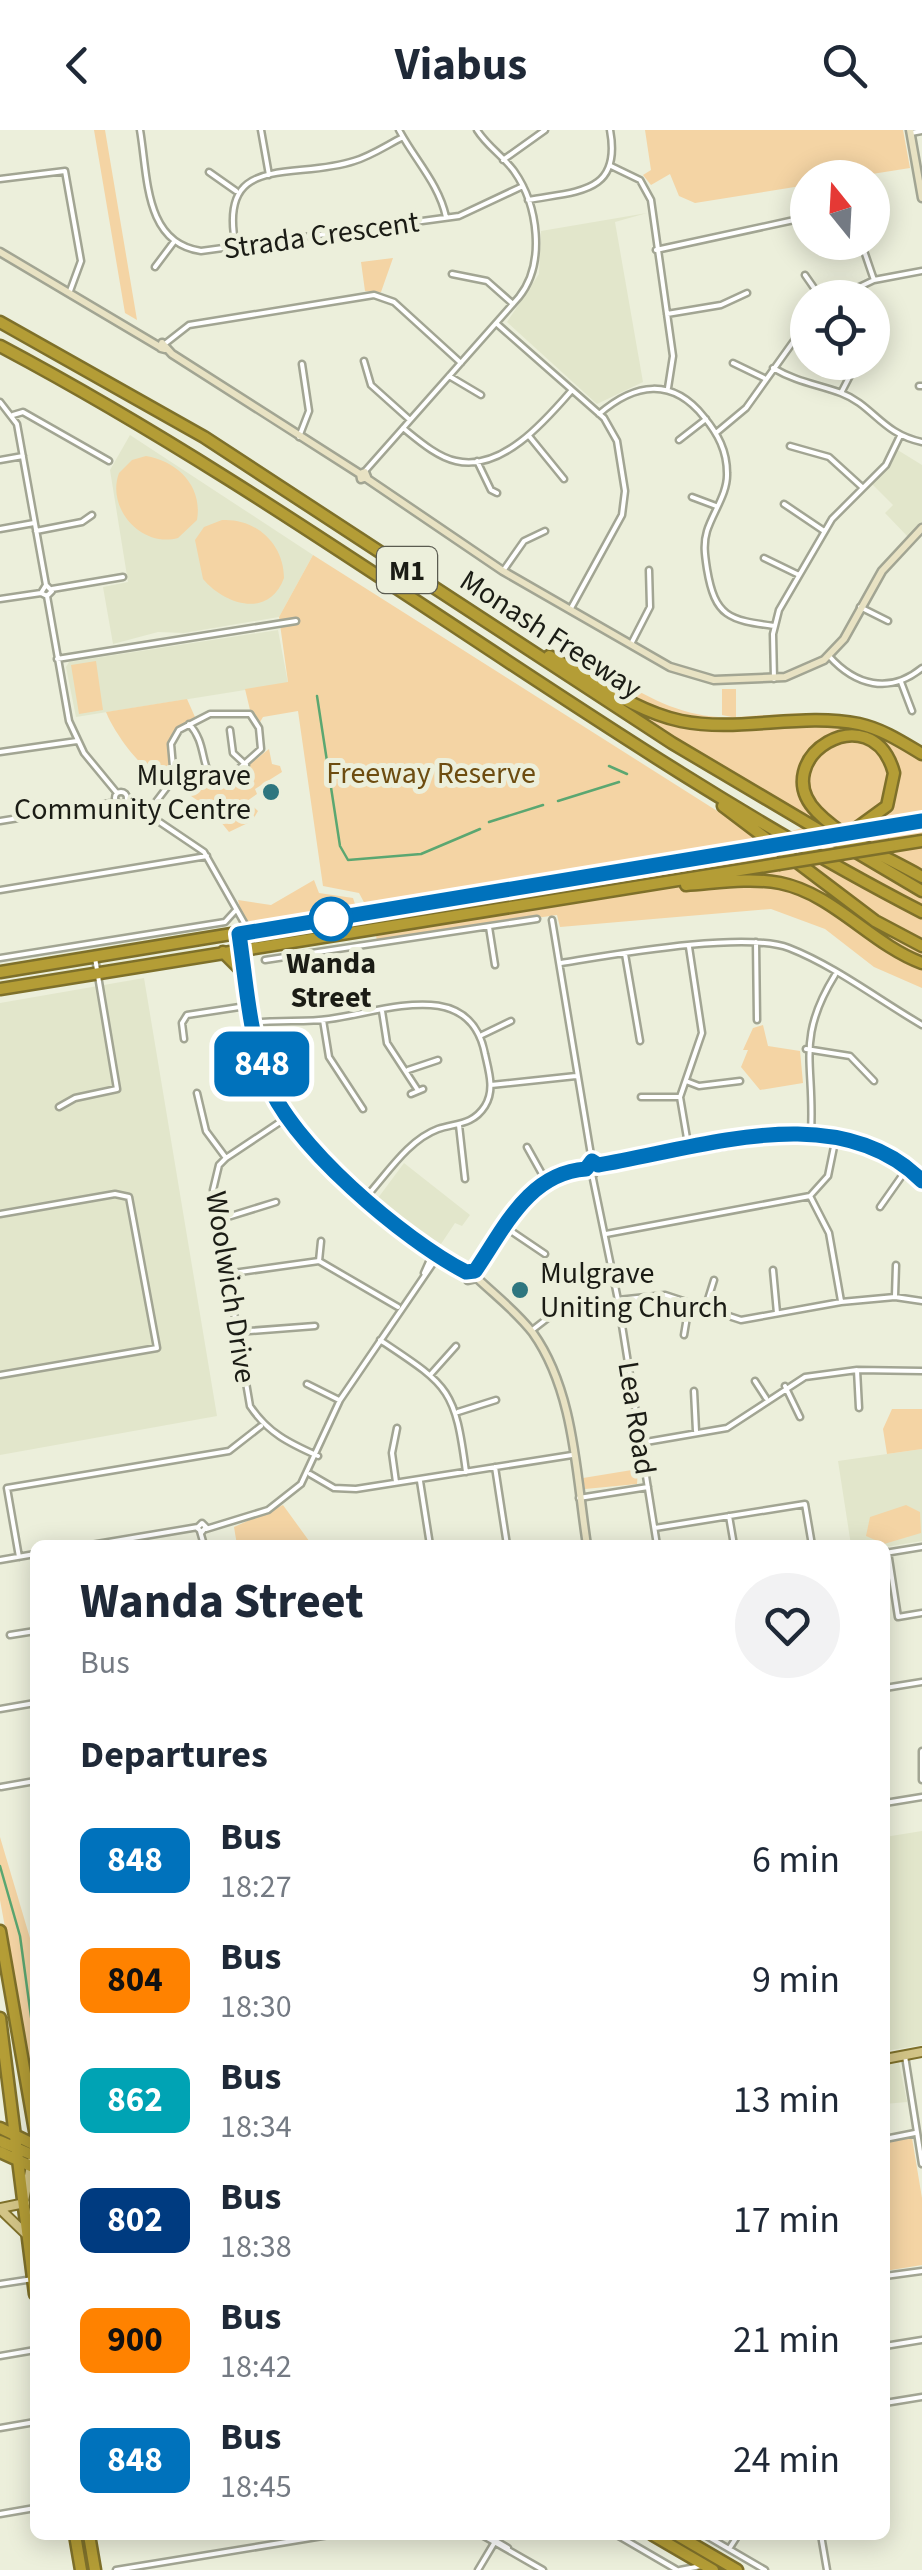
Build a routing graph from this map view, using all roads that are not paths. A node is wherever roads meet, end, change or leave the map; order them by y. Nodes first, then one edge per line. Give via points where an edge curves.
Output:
1 (140, 130) edge
2 (262, 130) edge
3 (399, 130) edge
4 (477, 130) edge
5 (544, 130) edge
6 (610, 130) edge
7 (922, 131) edge
8 (911, 132) edge
9 (403, 137) junction
10 (503, 160) junction
11 (68, 164) dead end
12 (612, 166) junction
13 (64, 170) junction
14 (210, 172) dead end
15 (269, 175) junction
16 (0, 179) edge
17 (523, 186) junction
18 (236, 191) junction
19 (922, 198) edge
20 (528, 200) junction
21 (446, 218) junction
22 (790, 220) edge
23 (172, 243) junction
24 (236, 246) junction
25 (656, 250) junction
26 (0, 252) edge
27 (867, 260) edge
28 (156, 268) dead end
29 (922, 271) edge
30 (452, 274) dead end
31 (805, 276) dead end
32 (808, 280) edge
33 (874, 280) joint
34 (69, 293) junction
35 (747, 293) dead end
36 (513, 304) junction
37 (667, 314) junction
38 (0, 322) edge
39 (496, 324) junction
40 (164, 345) junction
41 (0, 346) edge
42 (790, 346) edge
43 (364, 361) dead end
44 (462, 362) junction
45 (733, 363) dead end
46 (302, 364) dead end
47 (774, 368) junction
48 (449, 376) junction
49 (766, 380) junction
50 (848, 380) edge
51 (668, 388) junction
52 (572, 390) junction
53 (841, 392) junction
54 (481, 394) dead end
55 (0, 402) edge
56 (599, 414) junction
57 (13, 415) junction
58 (706, 419) junction
59 (410, 420) junction
60 (403, 428) junction
61 (716, 433) junction
62 (298, 436) junction
63 (529, 436) junction
64 (900, 436) junction
65 (679, 440) dead end
66 (922, 442) edge
67 (790, 446) dead end
68 (22, 456) junction
69 (0, 460) edge
70 (109, 461) dead end
71 (477, 462) junction
72 (364, 475) junction
73 (564, 479) dead end
74 (862, 488) junction
75 (497, 492) dead end
76 (692, 497) dead end
77 (784, 504) dead end
78 (717, 506) junction
79 (92, 515) dead end
80 (34, 523) junction
81 (922, 528) edge
82 (0, 530) edge
83 (36, 531) junction
84 (546, 531) dead end
85 (824, 532) junction
86 (764, 558) dead end
87 (648, 570) dead end
88 (503, 571) junction
89 (799, 574) junction
90 (123, 577) dead end
91 (46, 585) junction
92 (52, 589) junction
93 (41, 592) junction
94 (47, 596) junction
95 (0, 599) edge
96 (860, 607) junction
97 (570, 610) junction
98 (296, 620) dead end
99 (888, 622) dead end
100 (774, 626) junction
101 (500, 629) junction
102 (631, 644) junction
103 (829, 656) junction
104 (57, 659) junction
105 (922, 668) edge
106 (774, 679) junction
107 (901, 682) junction
108 (912, 711) dead end
109 (189, 724) junction
110 (230, 730) dead end
111 (77, 740) junction
112 (634, 745) junction
113 (0, 752) edge
114 (922, 754) edge
115 (246, 765) junction
116 (118, 793) junction
117 (127, 800) junction
118 (117, 802) junction
119 (149, 812) junction
120 (922, 821) edge
121 (0, 822) edge
122 (857, 830) junction
123 (922, 841) edge
124 (207, 856) junction
125 (922, 877) edge
126 (0, 890) edge
127 (612, 891) junction
128 (922, 891) edge
129 (235, 911) junction
130 (377, 911) junction
131 (922, 912) edge
132 (537, 919) dead end
133 (552, 920) dead end
134 (380, 926) junction
135 (489, 926) junction
136 (174, 930) junction
137 (244, 933) junction
138 (756, 942) junction
139 (176, 944) junction
140 (922, 946) edge
141 (689, 948) junction
142 (241, 950) junction
143 (223, 952) junction
144 (625, 954) junction
145 (95, 957) junction
146 (0, 958) edge
147 (266, 960) dead end
148 (561, 963) junction
149 (922, 964) edge
150 (495, 966) dead end
151 (0, 972) edge
152 (98, 973) junction
153 (245, 974) junction
154 (835, 974) junction
155 (0, 989) edge
156 (250, 1005) junction
157 (382, 1011) junction
158 (323, 1020) junction
159 (757, 1020) dead end
160 (511, 1021) dead end
161 (253, 1022) junction
162 (922, 1025) edge
163 (482, 1035) junction
164 (184, 1039) dead end
165 (640, 1041) dead end
166 (806, 1049) junction
167 (439, 1060) dead end
168 (408, 1070) junction
169 (577, 1076) junction
170 (874, 1080) dead end
171 (686, 1081) junction
172 (740, 1081) dead end
173 (491, 1085) junction
174 (197, 1092) dead end
175 (411, 1094) dead end
176 (641, 1097) dead end
177 (680, 1097) junction
178 (58, 1107) dead end
179 (363, 1109) dead end
180 (286, 1118) junction
181 (459, 1125) junction
182 (811, 1132) junction
183 (836, 1136) junction
184 (527, 1147) dead end
185 (688, 1150) junction
186 (226, 1158) junction
187 (595, 1163) junction
188 (908, 1168) junction
189 (589, 1172) junction
190 (465, 1179) dead end
191 (546, 1180) junction
192 (922, 1181) edge
193 (132, 1184) dead end
194 (127, 1195) junction
195 (810, 1196) junction
196 (366, 1197) junction
197 (276, 1202) dead end
198 (880, 1207) dead end
199 (0, 1214) edge
200 (218, 1220) junction
201 (505, 1227) junction
202 (606, 1234) junction
203 (321, 1240) dead end
204 (436, 1254) junction
205 (545, 1254) dead end
206 (320, 1261) junction
207 (896, 1266) dead end
208 (773, 1270) dead end
209 (226, 1274) junction
210 (473, 1274) junction
211 (714, 1280) dead end
212 (895, 1297) junction
213 (618, 1300) junction
214 (922, 1301) edge
215 (841, 1302) junction
216 (688, 1305) junction
217 (400, 1308) junction
218 (705, 1310) junction
219 (777, 1313) junction
220 (553, 1314) dead end
221 (315, 1326) dead end
222 (531, 1331) junction
223 (236, 1332) junction
224 (684, 1335) dead end
225 (380, 1340) junction
226 (456, 1346) dead end
227 (857, 1370) junction
228 (922, 1371) edge
229 (0, 1374) edge
230 (431, 1374) junction
231 (754, 1381) dead end
232 (307, 1384) dead end
233 (785, 1386) junction
234 (694, 1392) dead end
235 (767, 1399) junction
236 (340, 1400) junction
237 (496, 1400) dead end
238 (859, 1408) dead end
239 (458, 1412) junction
240 (800, 1417) dead end
241 (262, 1425) junction
242 (397, 1428) dead end
243 (696, 1433) junction
244 (640, 1443) junction
245 (572, 1455) junction
246 (318, 1456) junction
247 (495, 1467) junction
248 (466, 1472) junction
249 (310, 1474) junction
250 (420, 1479) junction
251 (396, 1483) junction
252 (648, 1487) junction
253 (579, 1498) junction
254 (729, 1516) junction
255 (655, 1528) junction
256 (202, 1529) junction
257 (121, 1540) edge
258 (204, 1540) edge
259 (429, 1540) edge
260 (506, 1540) edge
261 (585, 1540) edge
262 (656, 1540) edge
263 (733, 1540) edge
264 (811, 1540) edge
265 (922, 1547) edge
266 (890, 1551) edge
267 (30, 1555) edge
268 (19, 1557) junction
269 (0, 1560) edge
270 (890, 1573) edge
271 (922, 1612) edge
272 (30, 1632) edge
273 (10, 1635) dead end
274 (922, 1682) edge
275 (890, 1687) edge
276 (30, 1704) edge
277 (0, 1708) edge
278 (922, 1751) edge
279 (922, 1780) edge
280 (30, 1782) edge
281 (1, 1787) edge
282 (922, 1797) edge
283 (890, 1801) edge
284 (0, 1932) edge
285 (3, 2029) edge
286 (922, 2052) edge
287 (904, 2056) junction
288 (890, 2058) edge
289 (10, 2094) junction
290 (30, 2106) edge
291 (0, 2114) edge
292 (919, 2122) edge
293 (0, 2128) edge
294 (917, 2133) junction
295 (890, 2137) edge
296 (0, 2140) edge
297 (9, 2151) edge
298 (922, 2164) edge
299 (30, 2178) edge
300 (30, 2201) edge
301 (21, 2204) junction
302 (0, 2209) edge
303 (25, 2232) junction
304 (30, 2236) edge
305 (28, 2250) junction
306 (30, 2264) edge
307 (922, 2271) edge
308 (890, 2275) edge
309 (30, 2279) edge
310 (0, 2284) edge
311 (922, 2340) edge
312 (890, 2345) edge
313 (30, 2351) edge
314 (0, 2356) edge
315 (922, 2398) edge
316 (890, 2403) edge
317 (30, 2423) edge
318 (0, 2428) edge
319 (30, 2509) edge
320 (0, 2514) edge
321 (76, 2540) edge
322 (89, 2540) edge
323 (299, 2540) edge
324 (495, 2540) edge
325 (497, 2540) edge
326 (626, 2540) edge
327 (663, 2540) edge
328 (682, 2540) edge
329 (714, 2540) edge
330 (735, 2540) edge
331 (822, 2540) edge
332 (730, 2549) junction
333 (714, 2567) edge
334 (81, 2570) edge
335 (94, 2570) edge
336 (116, 2570) edge
337 (478, 2570) edge
338 (543, 2570) edge
339 (678, 2570) edge
340 (737, 2570) edge
341 (764, 2570) edge
342 (827, 2570) edge

1 - 23 street via 154,212
2 - 15 street
3 - 9 street
4 - 10 street
5 - 10 street
6 - 12 street
7 - 8 street
8 - 19 street
9 - 15 street via 354,162
9 - 21 street via 442,197
10 - 17 street
11 - 13 street
12 - 20 street via 589,189
12 - 25 street via 646,188
13 - 16 street
13 - 34 street via 81,262
14 - 18 street
15 - 18 street
17 - 20 street
17 - 21 street, Strada Crescent
18 - 24 street
20 - 36 street via 535,264
21 - 24 street, Strada Crescent
22 - 25 street
23 - 24 street, Strada Crescent via 201,252
23 - 28 street
25 - 37 street
26 - 34 street
27 - 33 street
29 - 33 street
30 - 36 street via 487,281
31 - 32 street
34 - 40 street
35 - 37 street via 721,305
36 - 39 street
37 - 51 street via 674,360
38 - 101 highway, Monash Freeway / M1 via 204,438
39 - 44 street
39 - 52 street
40 - 44 street via 189,324 374,295 396,305
40 - 62 street
41 - 112 highway, Monash Freeway / M1 via 230,478
42 - 47 street
43 - 59 street via 371,385
44 - 48 street
45 - 49 street
46 - 62 street via 309,412
47 - 49 street
47 - 53 street via 800,384
48 - 54 street
48 - 59 street
49 - 61 street
50 - 53 street
51 - 56 street via 636,389
51 - 58 street
52 - 56 street
52 - 63 street
53 - 64 street
55 - 57 street
56 - 97 street via 616,437 625,503
57 - 68 street
57 - 70 street via 23,412
58 - 61 street
58 - 65 street
59 - 60 street
60 - 71 street via 448,458
60 - 72 street
61 - 78 street via 727,471
62 - 72 street
63 - 71 street
63 - 73 street
64 - 66 street
64 - 74 street via 888,462
67 - 74 street via 829,456
68 - 69 street
68 - 80 street
71 - 75 street
72 - 88 street
74 - 85 street
76 - 78 street
77 - 85 street
78 - 100 street via 704,548 715,603 733,618
79 - 83 street
80 - 82 street
80 - 83 street
81 - 96 street
83 - 91 street
84 - 88 street via 521,544
85 - 89 street
86 - 89 street
87 - 102 street via 650,607
88 - 97 street
89 - 100 street
90 - 92 street
91 - 92 street
91 - 93 street
92 - 94 street
93 - 94 street
93 - 95 street
94 - 104 street
96 - 99 street
96 - 103 street
97 - 102 street
98 - 104 street
100 - 106 street
101 - 114 highway via 626,699 679,720 861,724
101 - 128 highway, Monash Freeway / M1 via 672,743
102 - 106 street via 700,678
103 - 106 street
103 - 107 street via 860,681
104 - 111 street
105 - 107 street
107 - 108 street
109 - 115 street via 202,740 209,775 226,776
109 - 115 street via 210,714 252,716 262,746
109 - 119 street via 172,739 174,778
110 - 115 street via 233,753
111 - 113 street
111 - 116 street
112 - 131 highway, Monash Freeway / M1
112 - 140 highway via 884,928
116 - 117 street
116 - 118 street
117 - 118 street
117 - 119 street
118 - 121 street
119 - 124 street
120 - 122 highway
122 - 125 highway via 889,802 893,769 872,741 842,736 811,756 804,775 809,801 828,822
122 - 130 highway, bridge
123 - 127 highway, bridge
124 - 126 street
124 - 129 street
127 - 134 highway
127 - 149 highway via 778,883 818,898
129 - 136 street via 225,922
129 - 137 street
130 - 134 highway
130 - 137 highway
132 - 135 street
133 - 148 street
134 - 142 highway
135 - 147 street
135 - 150 street
136 - 139 street
136 - 146 street
137 - 139 highway
137 - 142 street
138 - 141 street
138 - 154 street via 789,948
138 - 159 street
139 - 145 highway
141 - 144 street
141 - 171 street via 702,1033
142 - 143 highway
142 - 153 street
143 - 152 highway
143 - 153 highway
144 - 148 street
144 - 165 street
145 - 151 highway
145 - 152 street
148 - 169 street
152 - 155 highway
152 - 178 street via 118,1089
153 - 156 street
154 - 162 street
154 - 166 street via 818,1002
156 - 161 street
156 - 164 street via 187,1016
157 - 158 street
157 - 163 street via 446,1005
157 - 168 street via 387,1043
158 - 161 street
158 - 179 street via 329,1057
160 - 163 street
161 - 180 street via 267,1082
163 - 173 street
166 - 170 street via 850,1056
166 - 182 street
167 - 168 street
168 - 175 street via 420,1090
169 - 173 street
169 - 187 street
171 - 172 street
171 - 177 street
173 - 181 street via 486,1105
174 - 186 street via 206,1131
176 - 177 street
177 - 185 street
180 - 186 street, Woolwich Drive
180 - 196 street
181 - 190 street
181 - 196 street via 413,1144
182 - 183 street
182 - 185 street
183 - 188 street via 876,1147
183 - 195 street via 828,1176
184 - 191 street
185 - 187 street
186 - 200 street, Woolwich Drive via 214,1179
187 - 189 street
188 - 192 street
188 - 198 street
189 - 191 street
189 - 202 street, Lea Road
191 - 201 street
193 - 194 street
194 - 199 street
194 - 229 street via 156,1348
195 - 202 street
195 - 215 street via 829,1232
196 - 204 street
197 - 200 street
200 - 209 street, Woolwich Drive
201 - 205 street
201 - 210 street
202 - 213 street, Lea Road
203 - 206 street
204 - 210 street
204 - 217 street
206 - 209 street
206 - 217 street
207 - 212 street
208 - 219 street
209 - 223 street, Woolwich Drive
210 - 222 street
211 - 218 street
212 - 214 street
212 - 215 street
213 - 216 street via 665,1295
213 - 244 street, Lea Road
215 - 219 street
216 - 218 street
216 - 224 street
217 - 225 street
218 - 219 street via 741,1320
220 - 222 street
221 - 223 street
222 - 245 street via 560,1388
223 - 241 street, Woolwich Drive via 244,1390
225 - 230 street
225 - 236 street
226 - 230 street
227 - 228 street
227 - 233 street
227 - 238 street
230 - 239 street
231 - 235 street
232 - 236 street
233 - 235 street
233 - 240 street
234 - 243 street
235 - 243 street via 727,1428
236 - 246 street
237 - 239 street
239 - 248 street
241 - 246 street, Woolwich Drive
241 - 268 street via 229,1451 8,1488
242 - 251 street
243 - 244 street
244 - 252 street, Lea Road
245 - 247 street
245 - 253 street
246 - 249 street
247 - 248 street
247 - 260 street
248 - 250 street
249 - 251 street via 343,1490
249 - 256 street via 268,1510
250 - 251 street
250 - 259 street
252 - 253 street
252 - 255 street, Lea Road
253 - 261 street
254 - 255 street
254 - 263 street
254 - 264 street via 805,1504
255 - 262 street, Lea Road
256 - 257 street
256 - 258 street
265 - 266 street
267 - 268 street
268 - 269 street
270 - 271 street via 898,1616
272 - 273 street
274 - 275 street
276 - 277 street
278 - 279 street
280 - 281 street
282 - 283 street
284 - 285 highway
285 - 289 highway
285 - 290 highway
286 - 287 main road
287 - 288 main road
287 - 292 street
289 - 291 highway
289 - 297 highway
292 - 294 street
293 - 297 highway
294 - 295 street
294 - 298 street
296 - 297 highway
297 - 301 highway
299 - 301 main road
300 - 301 main road
301 - 302 main road
301 - 303 highway
302 - 303 main road
303 - 305 highway
304 - 305 main road
305 - 306 highway
307 - 308 street
309 - 310 street
311 - 312 street
313 - 314 street
315 - 316 street
317 - 318 street
319 - 320 street
321 - 334 highway
322 - 335 highway
323 - 336 street
324 - 337 street
325 - 338 street
326 - 339 street
327 - 333 highway
328 - 333 highway
329 - 332 street
330 - 332 street
331 - 342 street
332 - 341 street
333 - 339 street
333 - 340 highway

